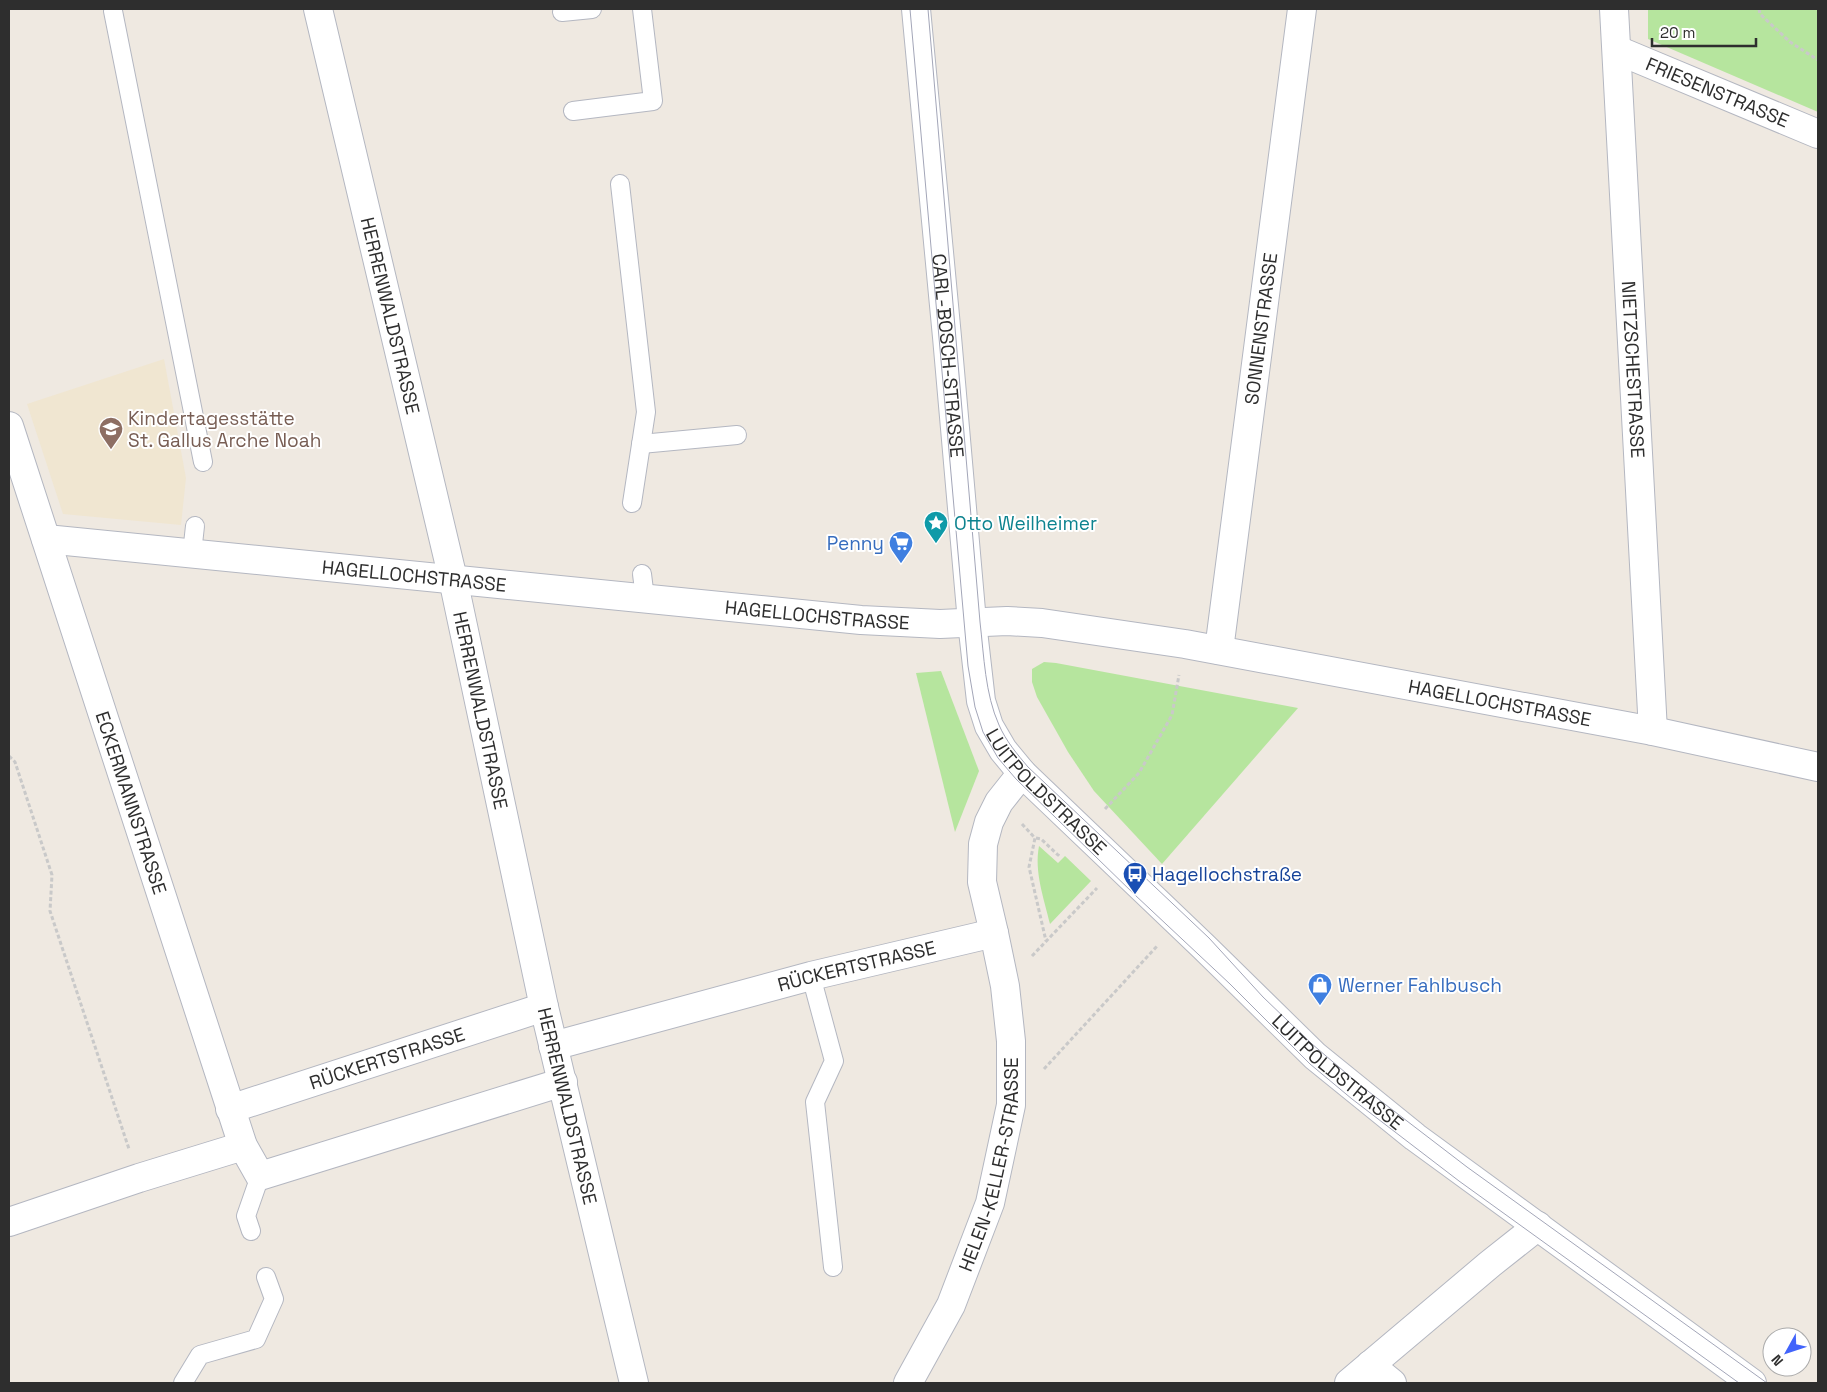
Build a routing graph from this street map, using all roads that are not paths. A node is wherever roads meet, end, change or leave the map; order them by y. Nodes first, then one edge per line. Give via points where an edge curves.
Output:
1 (318, 9) edge
2 (592, 9) edge
3 (642, 9) edge
4 (916, 9) edge
5 (1302, 9) edge
6 (1614, 9) edge
7 (113, 11) dead end
8 (562, 12) dead end
9 (1617, 50) junction
10 (573, 111) dead end
11 (1818, 134) edge
12 (620, 184) dead end
13 (9, 426) edge
14 (737, 435) dead end
15 (641, 444) junction
16 (203, 462) dead end
17 (632, 502) dead end
18 (195, 526) dead end
19 (46, 539) junction
20 (192, 553) junction
21 (453, 579) junction
22 (972, 622) junction
23 (1218, 650) junction
24 (981, 701) joint
25 (1653, 731) junction
26 (1818, 767) edge
27 (1022, 773) junction
28 (994, 933) junction
29 (811, 976) junction
30 (544, 1007) junction
31 (553, 1046) junction
32 (562, 1082) junction
33 (230, 1109) junction
34 (242, 1146) junction
35 (260, 1176) junction
36 (9, 1222) edge
37 (1538, 1226) junction
38 (251, 1231) dead end
39 (833, 1268) dead end
40 (266, 1277) dead end
41 (1370, 1365) junction
42 (183, 1383) edge
43 (634, 1383) edge
44 (908, 1383) edge
45 (1349, 1383) edge
46 (1392, 1383) edge
47 (1752, 1383) edge

1 - 21 street, HERRENWALDSTRASSE
2 - 8 lane
3 - 10 lane via 652,101
4 - 22 street, CARL-BOSCH-STRASSE
5 - 23 street, SONNENSTRASSE
6 - 9 street, NIETZSCHESTRASSE
7 - 16 lane
9 - 11 street, FRIESENSTRASSE
9 - 25 street, NIETZSCHESTRASSE
12 - 15 lane via 646,412
13 - 19 street, ECKERMANNSTRASSE
14 - 15 lane
15 - 17 lane
18 - 20 lane
19 - 20 street, HAGELLOCHSTRASSE
19 - 33 street, ECKERMANNSTRASSE
20 - 21 street, HAGELLOCHSTRASSE
21 - 22 street, HAGELLOCHSTRASSE via 644,586 861,620 940,624
21 - 30 street, HERRENWALDSTRASSE
22 - 23 street, HAGELLOCHSTRASSE via 1042,623
22 - 24 street, CARL-BOSCH-STRASSE
23 - 25 street, HAGELLOCHSTRASSE
24 - 27 street, LUITPOLDSTRASSE via 989,726
25 - 26 street, HAGELLOCHSTRASSE
27 - 28 street via 999,802 989,822 984,844 982,882
27 - 37 street, LUITPOLDSTRASSE via 1315,1056 1415,1137
28 - 29 street, RÜCKERTSTRASSE
28 - 44 street, HELEN-KELLER-STRASSE via 1005,986 1011,1041 1011,1105 990,1202 951,1305
29 - 31 street, RÜCKERTSTRASSE
29 - 39 lane via 834,1061 816,1102
30 - 31 street, HERRENWALDSTRASSE
30 - 33 street, RÜCKERTSTRASSE
31 - 32 street, HERRENWALDSTRASSE
32 - 35 street
32 - 43 street, HERRENWALDSTRASSE
33 - 34 street, ECKERMANNSTRASSE
34 - 35 street, ECKERMANNSTRASSE
34 - 36 street
35 - 38 lane via 246,1216
37 - 41 street
37 - 47 street, LUITPOLDSTRASSE
40 - 42 lane via 274,1299 256,1339 200,1356
41 - 45 street
41 - 46 street

